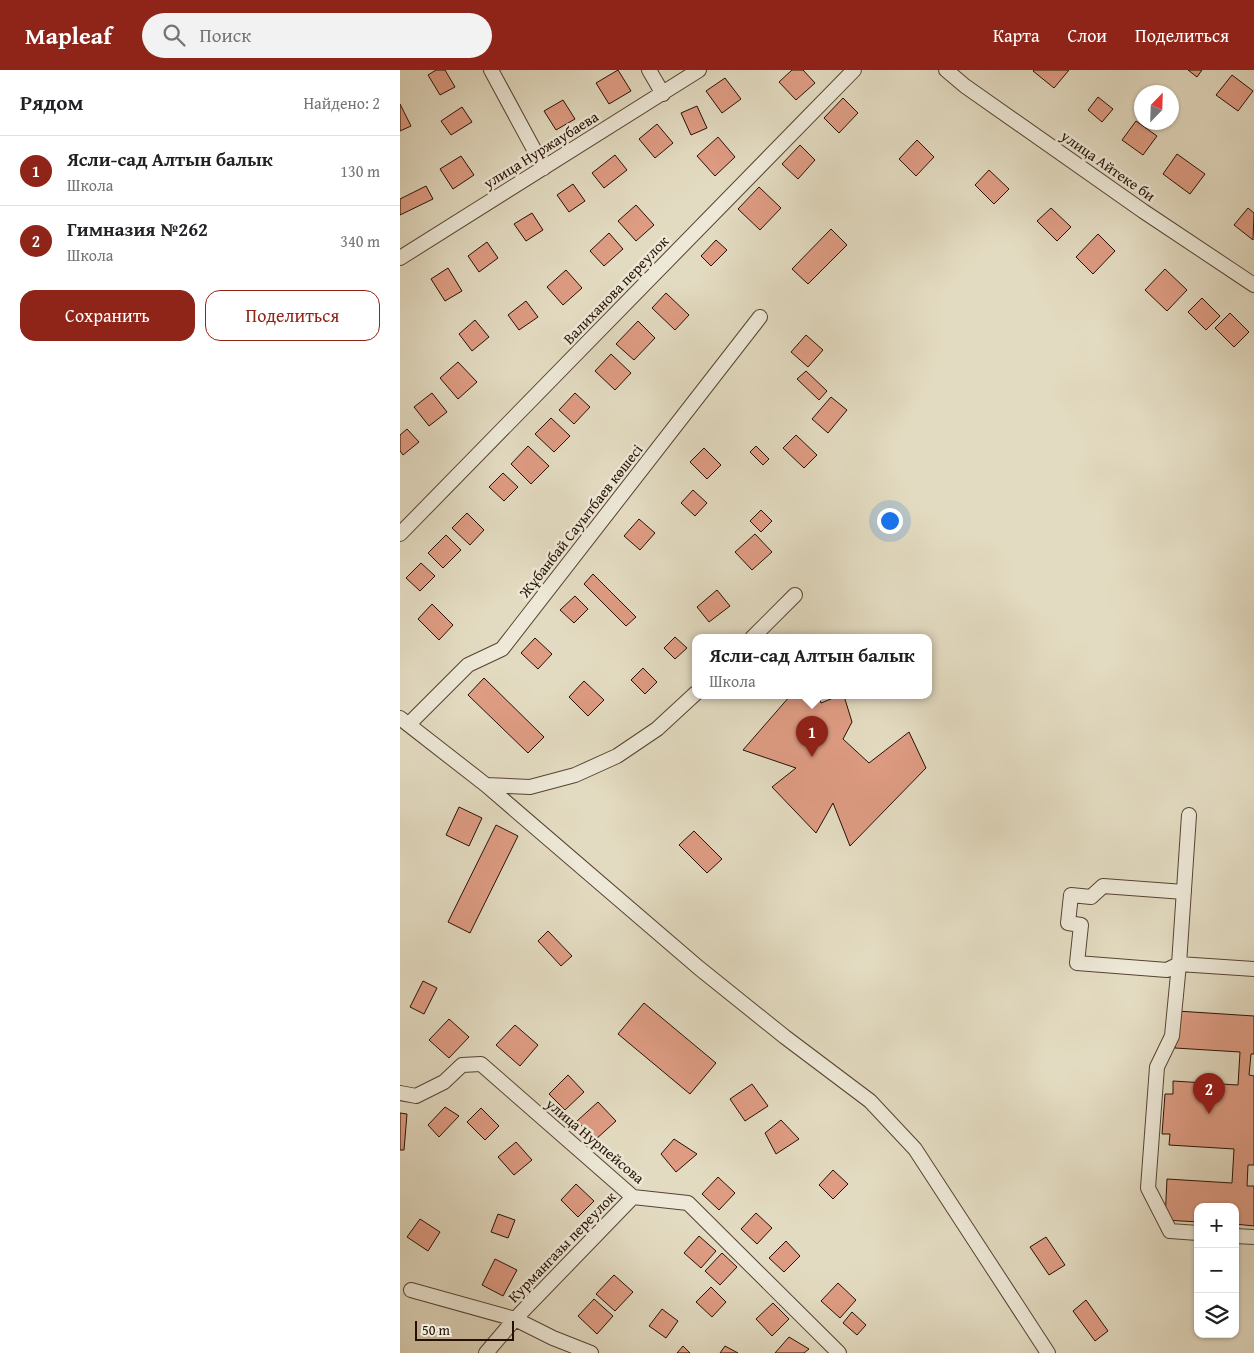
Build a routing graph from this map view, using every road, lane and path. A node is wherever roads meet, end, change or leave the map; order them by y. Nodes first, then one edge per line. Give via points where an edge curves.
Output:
1 (491, 70) edge
2 (649, 70) edge
3 (699, 70) edge
4 (854, 70) edge
5 (946, 70) edge
6 (663, 94) junction
7 (544, 168) junction
8 (400, 258) edge
9 (1254, 285) edge
10 (760, 317) dead end
11 (400, 534) edge
12 (795, 595) dead end
13 (756, 634) edge
14 (692, 697) edge
15 (404, 721) edge
16 (486, 785) junction
17 (1189, 815) dead end
18 (1184, 892) junction
19 (1179, 964) junction
20 (1254, 969) edge
21 (400, 1093) edge
22 (633, 1197) junction
23 (1194, 1233) edge
24 (1239, 1236) edge
25 (1254, 1237) edge
26 (411, 1290) dead end
27 (515, 1318) junction
28 (486, 1353) edge
29 (591, 1353) edge
30 (839, 1353) edge
31 (1048, 1353) edge

1 - 7 street
2 - 6 street
3 - 6 street, улица Нуржаубаева
4 - 11 street, Валиханова переулок
5 - 9 street, улица Айтеке би via 1127,200
6 - 7 street, улица Нуржаубаева
7 - 8 street, улица Нуржаубаева
10 - 15 street, Жұбанбай Сауытбаев көшесі via 502,649 468,665
12 - 13 street
14 - 16 street via 657,729 618,756 575,775 530,787
15 - 16 street
16 - 31 street via 699,968 870,1101 915,1149
17 - 18 street
18 - 19 street
18 - 19 street via 1103,886 1091,897 1071,896 1068,923 1081,925 1077,964 1167,970
19 - 20 street
19 - 23 street via 1172,1036 1157,1067 1148,1188 1170,1231
21 - 22 street, улица Нурпейсова via 416,1096 444,1082 462,1065 481,1064
22 - 27 street, Курмангазы переулок
22 - 30 street, улица Нурпейсова via 688,1203
24 - 25 street
26 - 27 street
27 - 28 street, Курмангазы переулок
27 - 29 street

